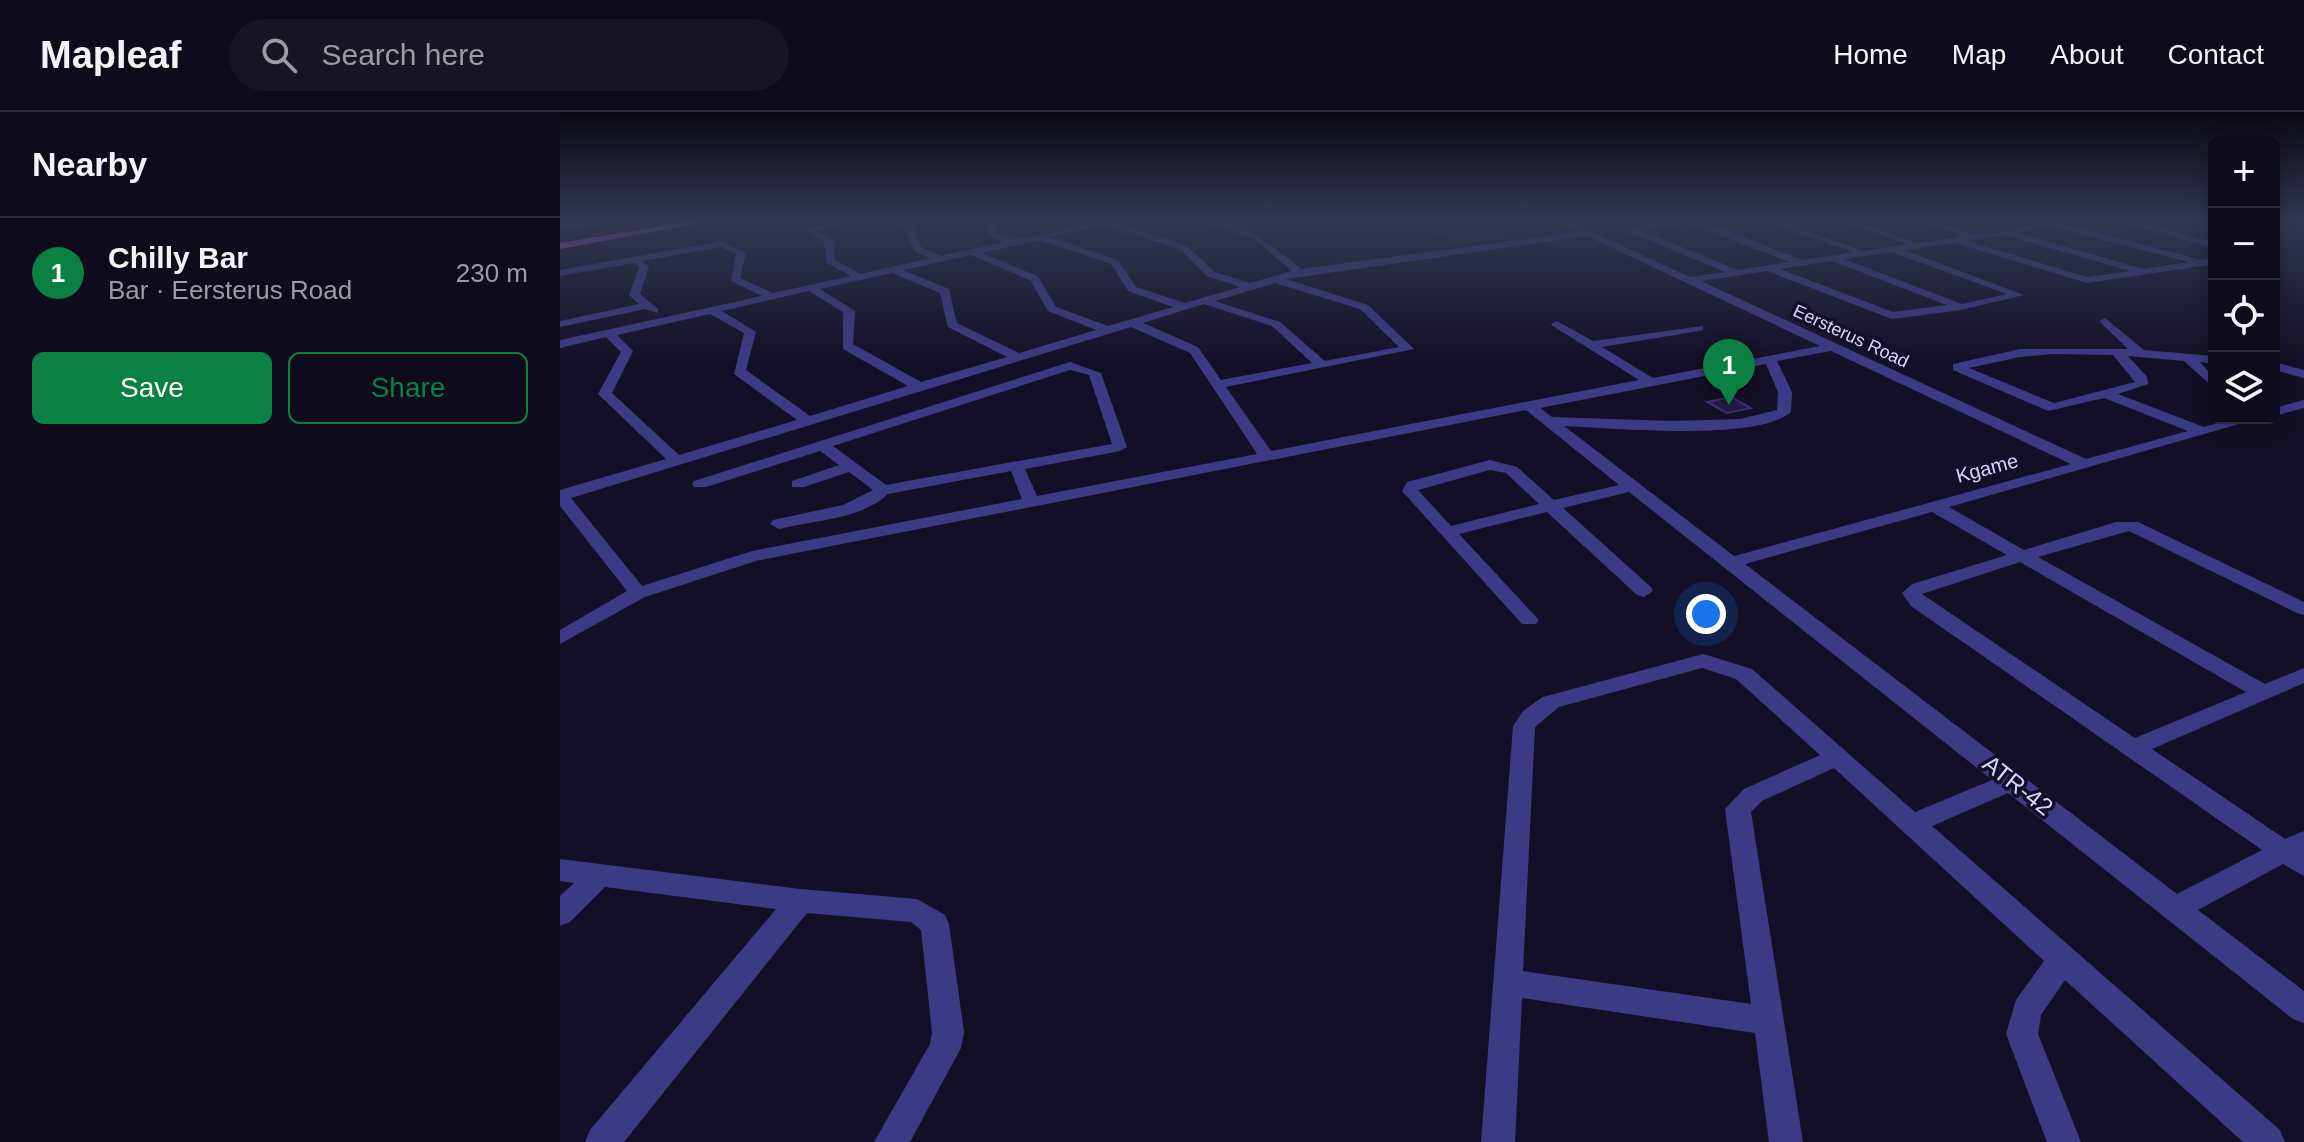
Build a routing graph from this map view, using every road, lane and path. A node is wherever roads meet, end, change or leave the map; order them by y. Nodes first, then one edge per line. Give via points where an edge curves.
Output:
1 (592, 267) edge
2 (644, 267) edge
3 (738, 267) edge
4 (841, 267) edge
5 (905, 267) edge
6 (1008, 267) edge
7 (1118, 267) edge
8 (1204, 267) edge
9 (1293, 267) edge
10 (1336, 267) edge
11 (1662, 267) edge
12 (1723, 267) edge
13 (1773, 267) edge
14 (1856, 267) edge
15 (1941, 267) edge
16 (2039, 267) edge
17 (2130, 267) edge
18 (2177, 267) edge
19 (1767, 268) junction
20 (893, 270) junction
21 (1299, 272) junction
22 (2147, 272) junction
23 (560, 273) edge
24 (1737, 273) junction
25 (860, 277) junction
26 (1274, 279) junction
27 (1690, 280) junction
28 (1251, 287) junction
29 (811, 288) junction
30 (773, 297) junction
31 (1205, 301) junction
32 (645, 306) junction
33 (1185, 307) junction
34 (1961, 307) junction
35 (712, 310) junction
36 (667, 320) junction
37 (2105, 321) dead end
38 (1133, 323) junction
39 (560, 324) edge
40 (1557, 324) dead end
41 (1699, 328) dead end
42 (1107, 330) junction
43 (609, 333) junction
44 (560, 344) edge
45 (1591, 345) junction
46 (1832, 347) junction
47 (2060, 349) junction
48 (2118, 353) junction
49 (2142, 355) junction
50 (1019, 358) junction
51 (2188, 358) junction
52 (1770, 359) junction
53 (2208, 360) edge
54 (2105, 365) dead end
55 (1323, 366) junction
56 (2280, 368) edge
57 (2304, 374) edge
58 (2208, 378) edge
59 (1651, 382) junction
60 (1220, 384) junction
61 (921, 388) junction
62 (2105, 394) junction
63 (902, 403) dead end
64 (2304, 404) edge
65 (1529, 406) junction
66 (2280, 410) edge
67 (919, 415) junction
68 (1549, 421) junction
69 (809, 422) junction
70 (2232, 424) edge
71 (2203, 432) junction
72 (822, 445) junction
73 (1267, 457) junction
74 (676, 460) junction
75 (2084, 464) junction
76 (851, 466) junction
77 (1016, 466) junction
78 (700, 484) dead end
79 (798, 484) dead end
80 (1633, 486) junction
81 (883, 490) junction
82 (560, 496) edge
83 (1032, 502) junction
84 (1554, 506) junction
85 (1934, 506) junction
86 (779, 524) dead end
87 (1446, 532) junction
88 (2024, 556) junction
89 (1733, 562) junction
90 (1644, 591) dead end
91 (638, 593) junction
92 (2304, 609) edge
93 (1529, 620) dead end
94 (560, 638) edge
95 (2304, 675) edge
96 (2263, 692) junction
97 (2131, 749) junction
98 (1837, 757) junction
99 (2012, 781) junction
100 (1910, 825) junction
101 (2297, 852) edge
102 (560, 870) edge
103 (601, 874) junction
104 (800, 901) junction
105 (2175, 908) junction
106 (560, 914) edge
107 (2062, 960) junction
108 (1510, 983) junction
109 (2304, 1009) edge
110 (1771, 1021) junction
111 (602, 1142) edge
112 (891, 1142) edge
113 (1498, 1142) edge
114 (1786, 1142) edge
115 (2064, 1142) edge
116 (2268, 1142) edge

1 - 23 street
2 - 32 street via 634,295
3 - 30 street via 735,279
4 - 25 street
5 - 20 street
6 - 42 street via 1034,278 1052,309
7 - 33 street via 1132,289
8 - 28 street
9 - 21 street
10 - 21 street
11 - 27 street, Eersterus Road
12 - 24 street
13 - 19 street
14 - 34 street
15 - 34 street via 2019,295
16 - 22 street via 2098,280
17 - 22 street
18 - 22 street
19 - 24 street
19 - 34 street via 1892,316
20 - 25 street
20 - 50 street via 945,291 952,325
21 - 26 street
24 - 27 street
25 - 29 street
26 - 28 street
26 - 55 street via 1364,307 1408,347 1404,353
27 - 46 street, Eersterus Road
28 - 31 street
29 - 30 street
29 - 61 street via 849,311 847,346
30 - 35 street
31 - 33 street
31 - 55 street via 1276,324
32 - 36 street
32 - 39 street
33 - 38 street
35 - 36 street
35 - 69 street via 750,332 739,371
36 - 43 street
37 - 49 street
38 - 42 street
38 - 60 street via 1189,346
40 - 45 street
41 - 45 street
42 - 50 street
43 - 44 street
43 - 74 street via 627,351 605,394
45 - 59 street
46 - 52 street
46 - 75 street, Eersterus Road
47 - 48 street
47 - 54 street
47 - 62 street via 2041,344 1957,367 2050,407
48 - 49 street
48 - 62 street via 2141,384
49 - 51 street
50 - 61 street
51 - 53 street
51 - 58 street
52 - 59 street
52 - 68 street via 1785,392 1784,412 1774,419 1731,424
55 - 60 street
56 - 57 street
59 - 65 street
60 - 73 street
61 - 69 street
62 - 71 street
63 - 67 street
64 - 66 street
65 - 68 street, ATR-42
65 - 73 street
67 - 72 street
67 - 77 street via 1072,366 1095,372 1120,447
68 - 80 street, ATR-42
69 - 74 street
70 - 71 street, Kgame
71 - 75 street, Kgame
72 - 76 street
72 - 78 street
73 - 83 street
74 - 82 street
75 - 85 street, Kgame
76 - 79 street
76 - 81 street
77 - 81 street
77 - 83 street
80 - 84 street
80 - 89 street, ATR-42
81 - 86 street via 818,518
82 - 91 street
83 - 91 street via 740,559
84 - 87 street
84 - 87 street via 1501,465 1413,485 1410,491
84 - 90 street
85 - 88 street
85 - 89 street, Kgame
87 - 93 street
88 - 92 street via 2132,526
88 - 96 street
88 - 97 street via 1912,593
89 - 99 street, ATR-42
91 - 94 street
95 - 96 street
96 - 97 street
97 - 101 street
98 - 100 street
98 - 108 street via 1744,674 1703,661 1539,709 1524,726
98 - 110 street via 1753,795 1738,809
99 - 100 street
99 - 105 street, ATR-42
100 - 107 street
101 - 105 street
102 - 103 street
103 - 104 street
103 - 106 street
104 - 111 street
104 - 112 street via 917,911 935,924 948,1032 945,1048
105 - 109 street, ATR-42
107 - 115 street via 2027,1010 2022,1034
107 - 116 street
108 - 110 street
108 - 113 street
110 - 114 street

